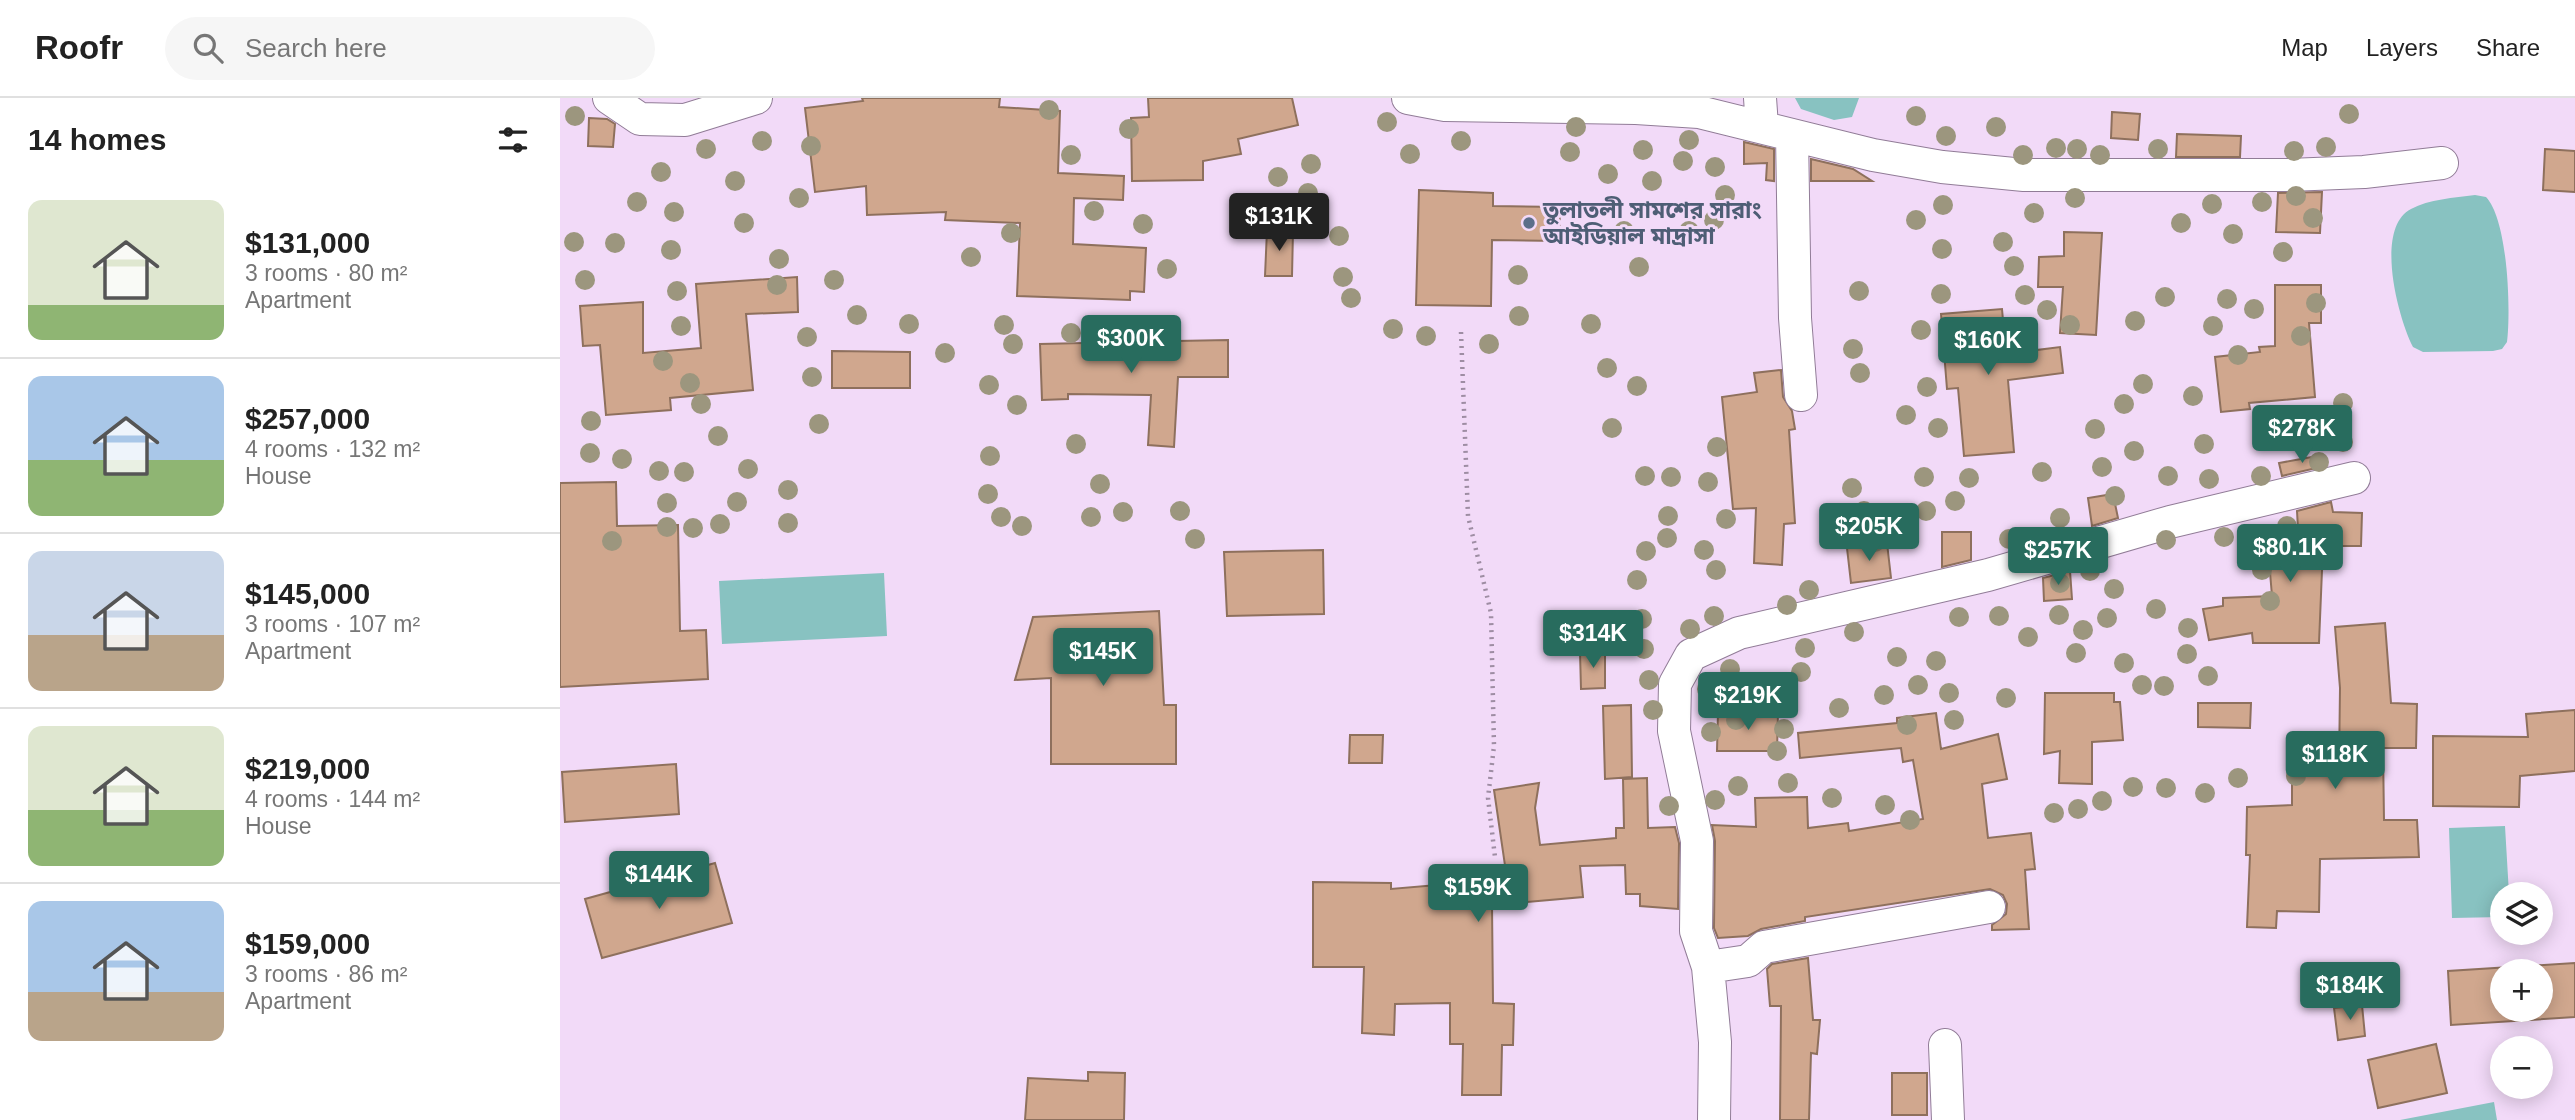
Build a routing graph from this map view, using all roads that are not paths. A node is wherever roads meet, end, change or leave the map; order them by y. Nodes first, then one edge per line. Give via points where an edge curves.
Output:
1 (608, 98) edge
2 (756, 98) edge
3 (1408, 98) edge
4 (1761, 112) edge
5 (1793, 135) junction
6 (2442, 163) dead end
7 (1801, 395) dead end
8 (2354, 478) dead end
9 (1989, 907) dead end
10 (1708, 967) junction
11 (1945, 1045) dead end
12 (1714, 1120) edge
13 (1948, 1120) edge

1 - 2 street via 640,119 685,120
3 - 4 street via 1445,105
4 - 5 street
5 - 6 street via 1942,167 2024,175 2314,174
5 - 7 street via 1795,317
8 - 10 street via 2170,522 1975,578 1740,633 1691,655 1675,684 1674,731 1697,841 1696,931
9 - 10 street via 1764,947 1748,961
10 - 12 street via 1715,1042
11 - 13 street

